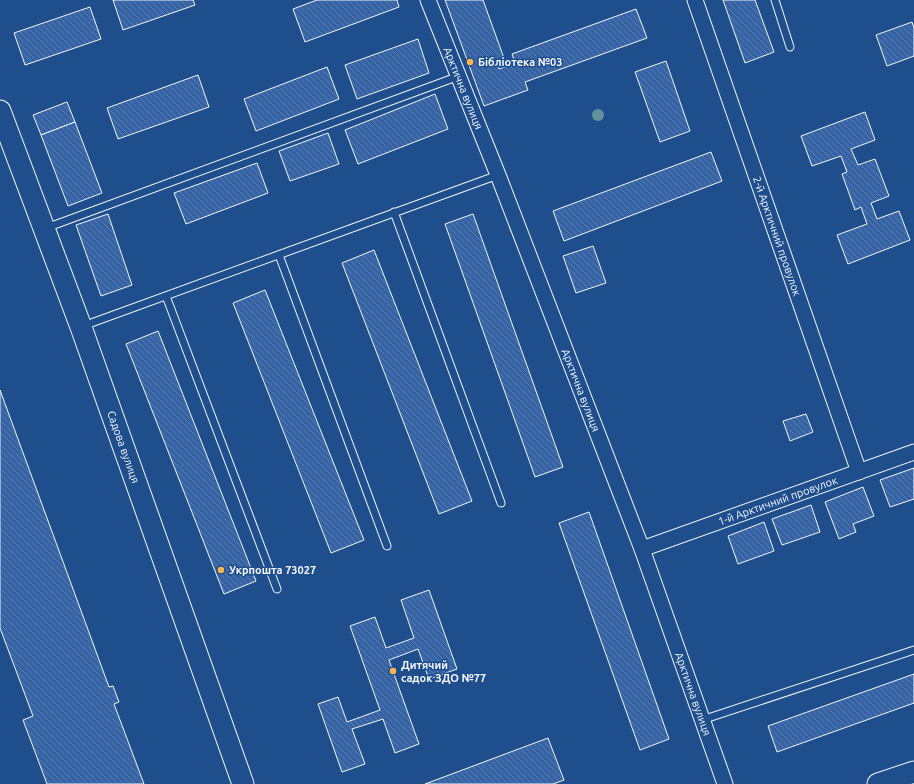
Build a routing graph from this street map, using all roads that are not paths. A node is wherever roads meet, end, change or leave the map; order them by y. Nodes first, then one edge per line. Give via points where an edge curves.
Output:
1 (428, 0) edge
2 (695, 0) edge
3 (775, 0) edge
4 (790, 47) dead end
5 (459, 76) junction
6 (0, 111) edge
7 (498, 175) junction
8 (394, 212) junction
9 (43, 228) junction
10 (279, 255) junction
11 (166, 296) junction
12 (81, 327) junction
13 (914, 452) edge
14 (859, 472) junction
15 (501, 503) dead end
16 (387, 546) dead end
17 (642, 549) junction
18 (277, 589) dead end
19 (914, 650) edge
20 (702, 720) junction
21 (914, 772) edge
22 (243, 784) edge
23 (725, 784) edge
24 (878, 784) edge

1 - 5 street, Арктична вулиця
2 - 14 street, 2-й Арктичний провулок
3 - 4 lane
5 - 7 street, Арктична вулиця
5 - 9 lane
6 - 9 street, Садова вулиця
7 - 8 lane
7 - 17 street, Арктична вулиця
8 - 10 lane
8 - 15 lane
9 - 12 street, Садова вулиця
10 - 11 lane
10 - 16 lane
11 - 12 lane
11 - 18 lane
12 - 22 street, Садова вулиця
13 - 14 street, 1-й Арктичний провулок
14 - 17 street, 1-й Арктичний провулок
17 - 20 street, Арктична вулиця
19 - 20 lane
20 - 23 street, Арктична вулиця
21 - 24 street

